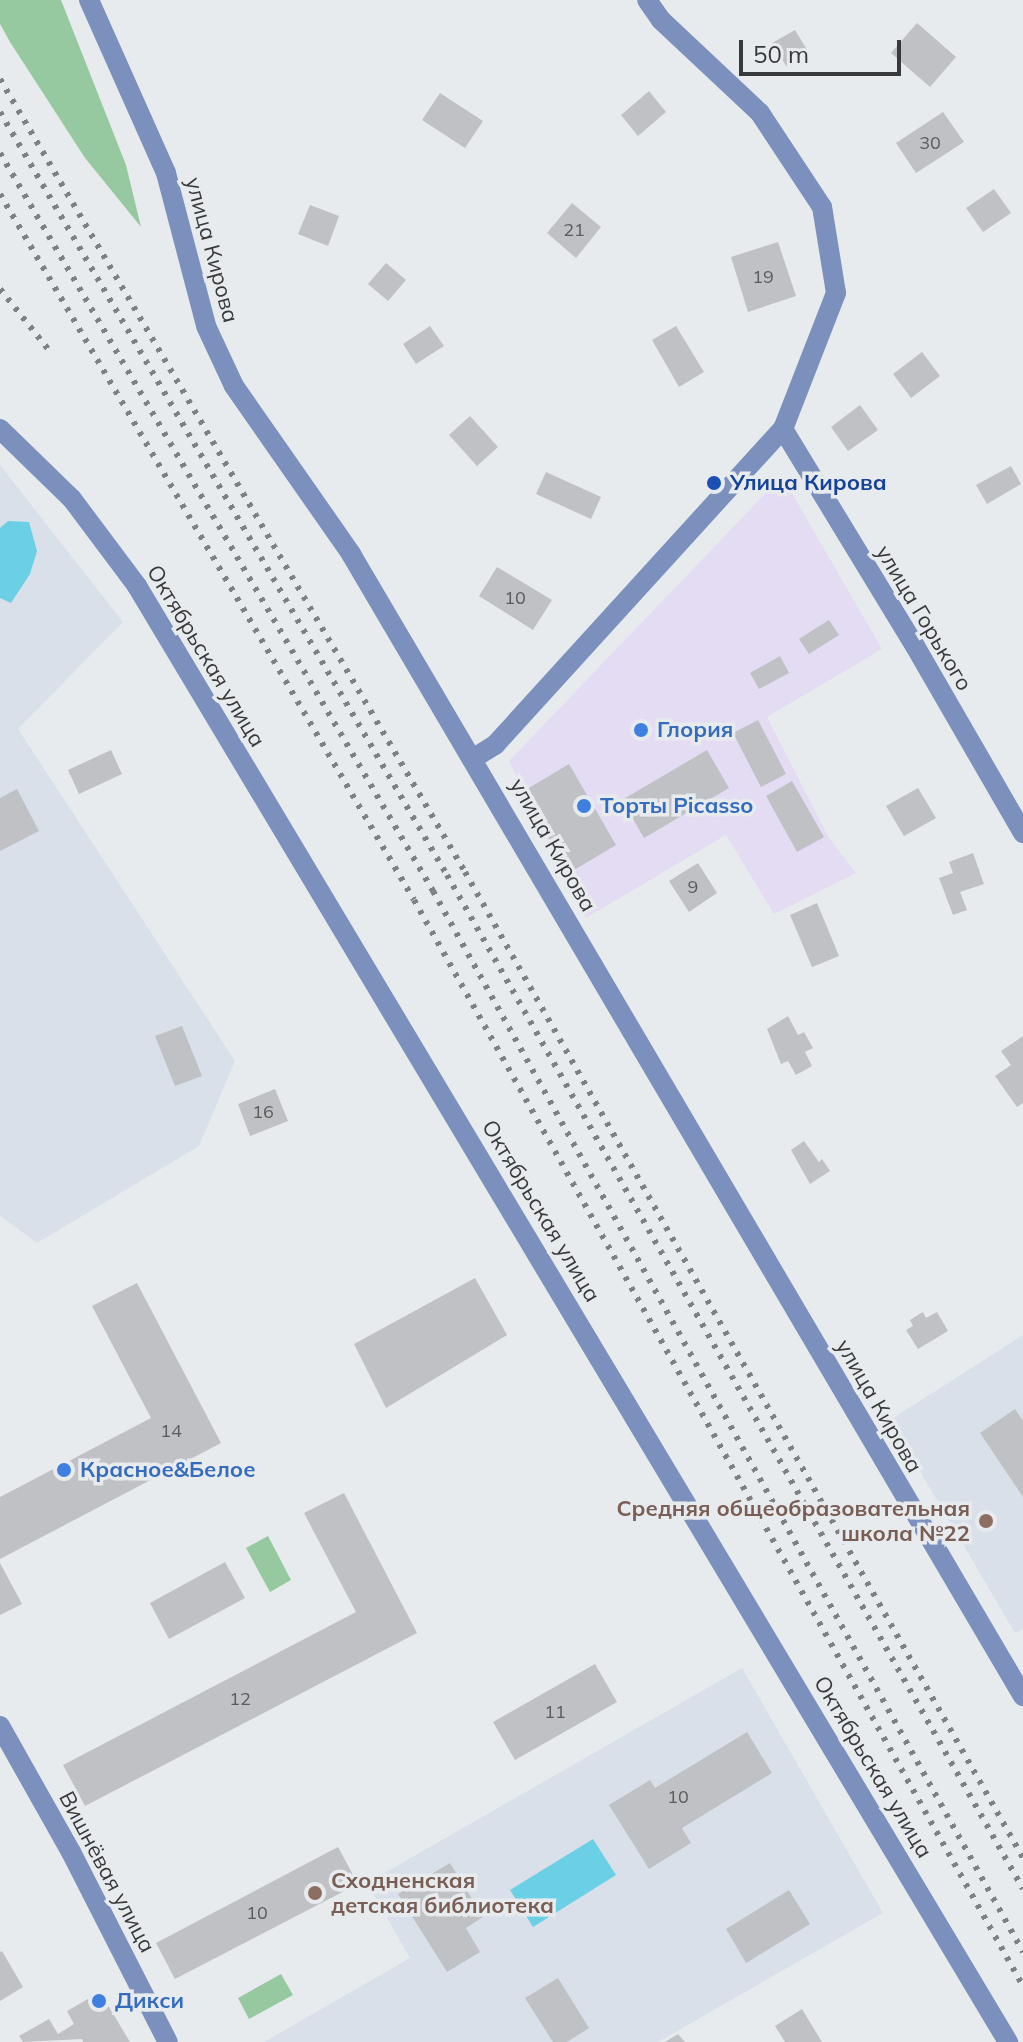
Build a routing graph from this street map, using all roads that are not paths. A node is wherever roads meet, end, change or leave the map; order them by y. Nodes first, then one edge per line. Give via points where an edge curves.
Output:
1 (89, 0) edge
2 (647, 0) edge
3 (0, 429) edge
4 (783, 429) junction
5 (474, 758) junction
6 (1023, 833) edge
7 (1023, 1696) edge
8 (0, 1726) edge
9 (168, 2042) edge
10 (1008, 2042) edge

1 - 5 street, улица Кирова via 166,173 206,326 234,386 351,554
2 - 4 street via 661,20 760,113 822,207 836,293
3 - 10 street, Октябрьская улица via 72,499 137,586
4 - 5 street via 502,737
4 - 6 street, улица Горького
5 - 7 street, улица Кирова
8 - 9 street, Вишнёвая улица

